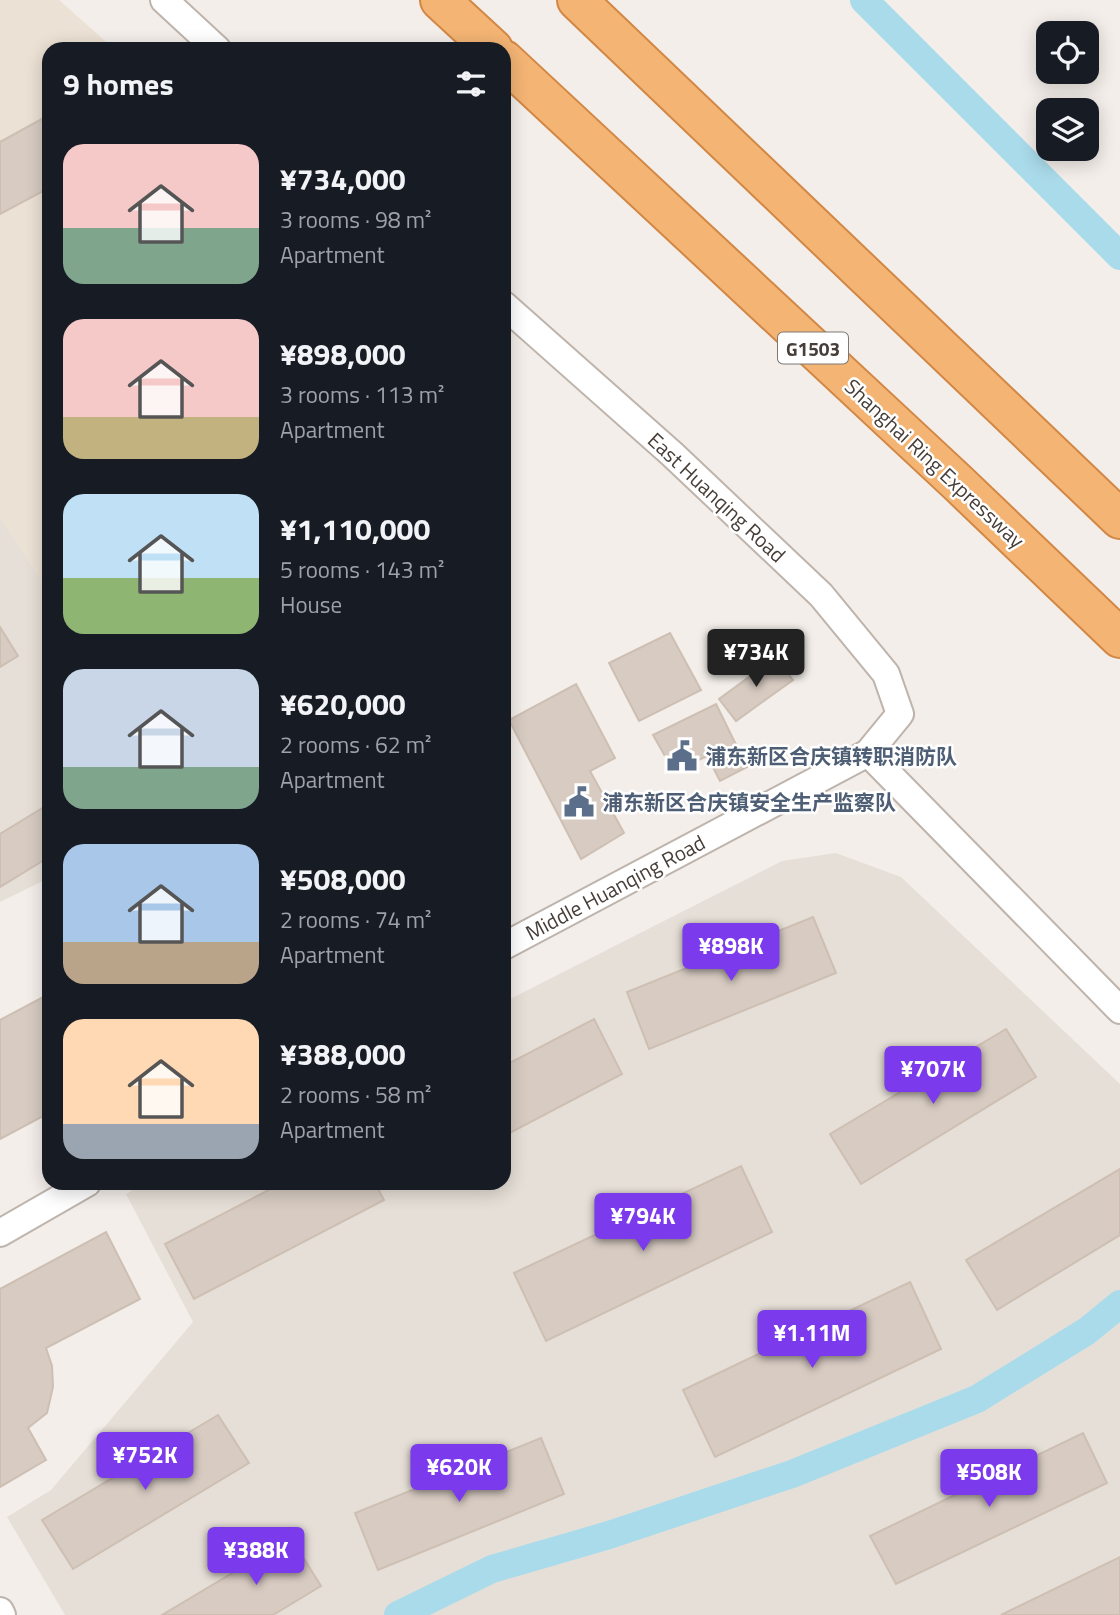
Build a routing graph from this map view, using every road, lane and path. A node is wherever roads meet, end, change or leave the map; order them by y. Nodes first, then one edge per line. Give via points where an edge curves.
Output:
1 (164, 0) edge
2 (440, 0) edge
3 (577, 0) edge
4 (209, 42) edge
5 (485, 42) edge
6 (511, 67) edge
7 (511, 311) edge
8 (1120, 519) edge
9 (1120, 638) edge
10 (900, 714) joint
11 (867, 753) junction
12 (511, 942) edge
13 (1120, 1010) edge
14 (75, 1190) edge
15 (0, 1233) edge

1 - 4 street
2 - 5 highway
3 - 8 highway
6 - 9 highway, Shanghai Ring Expressway / G1503
7 - 10 street, East Huanqing Road via 821,595 886,674
10 - 11 street, Middle Huanqing Road
11 - 12 street, Middle Huanqing Road
11 - 13 street
14 - 15 street

